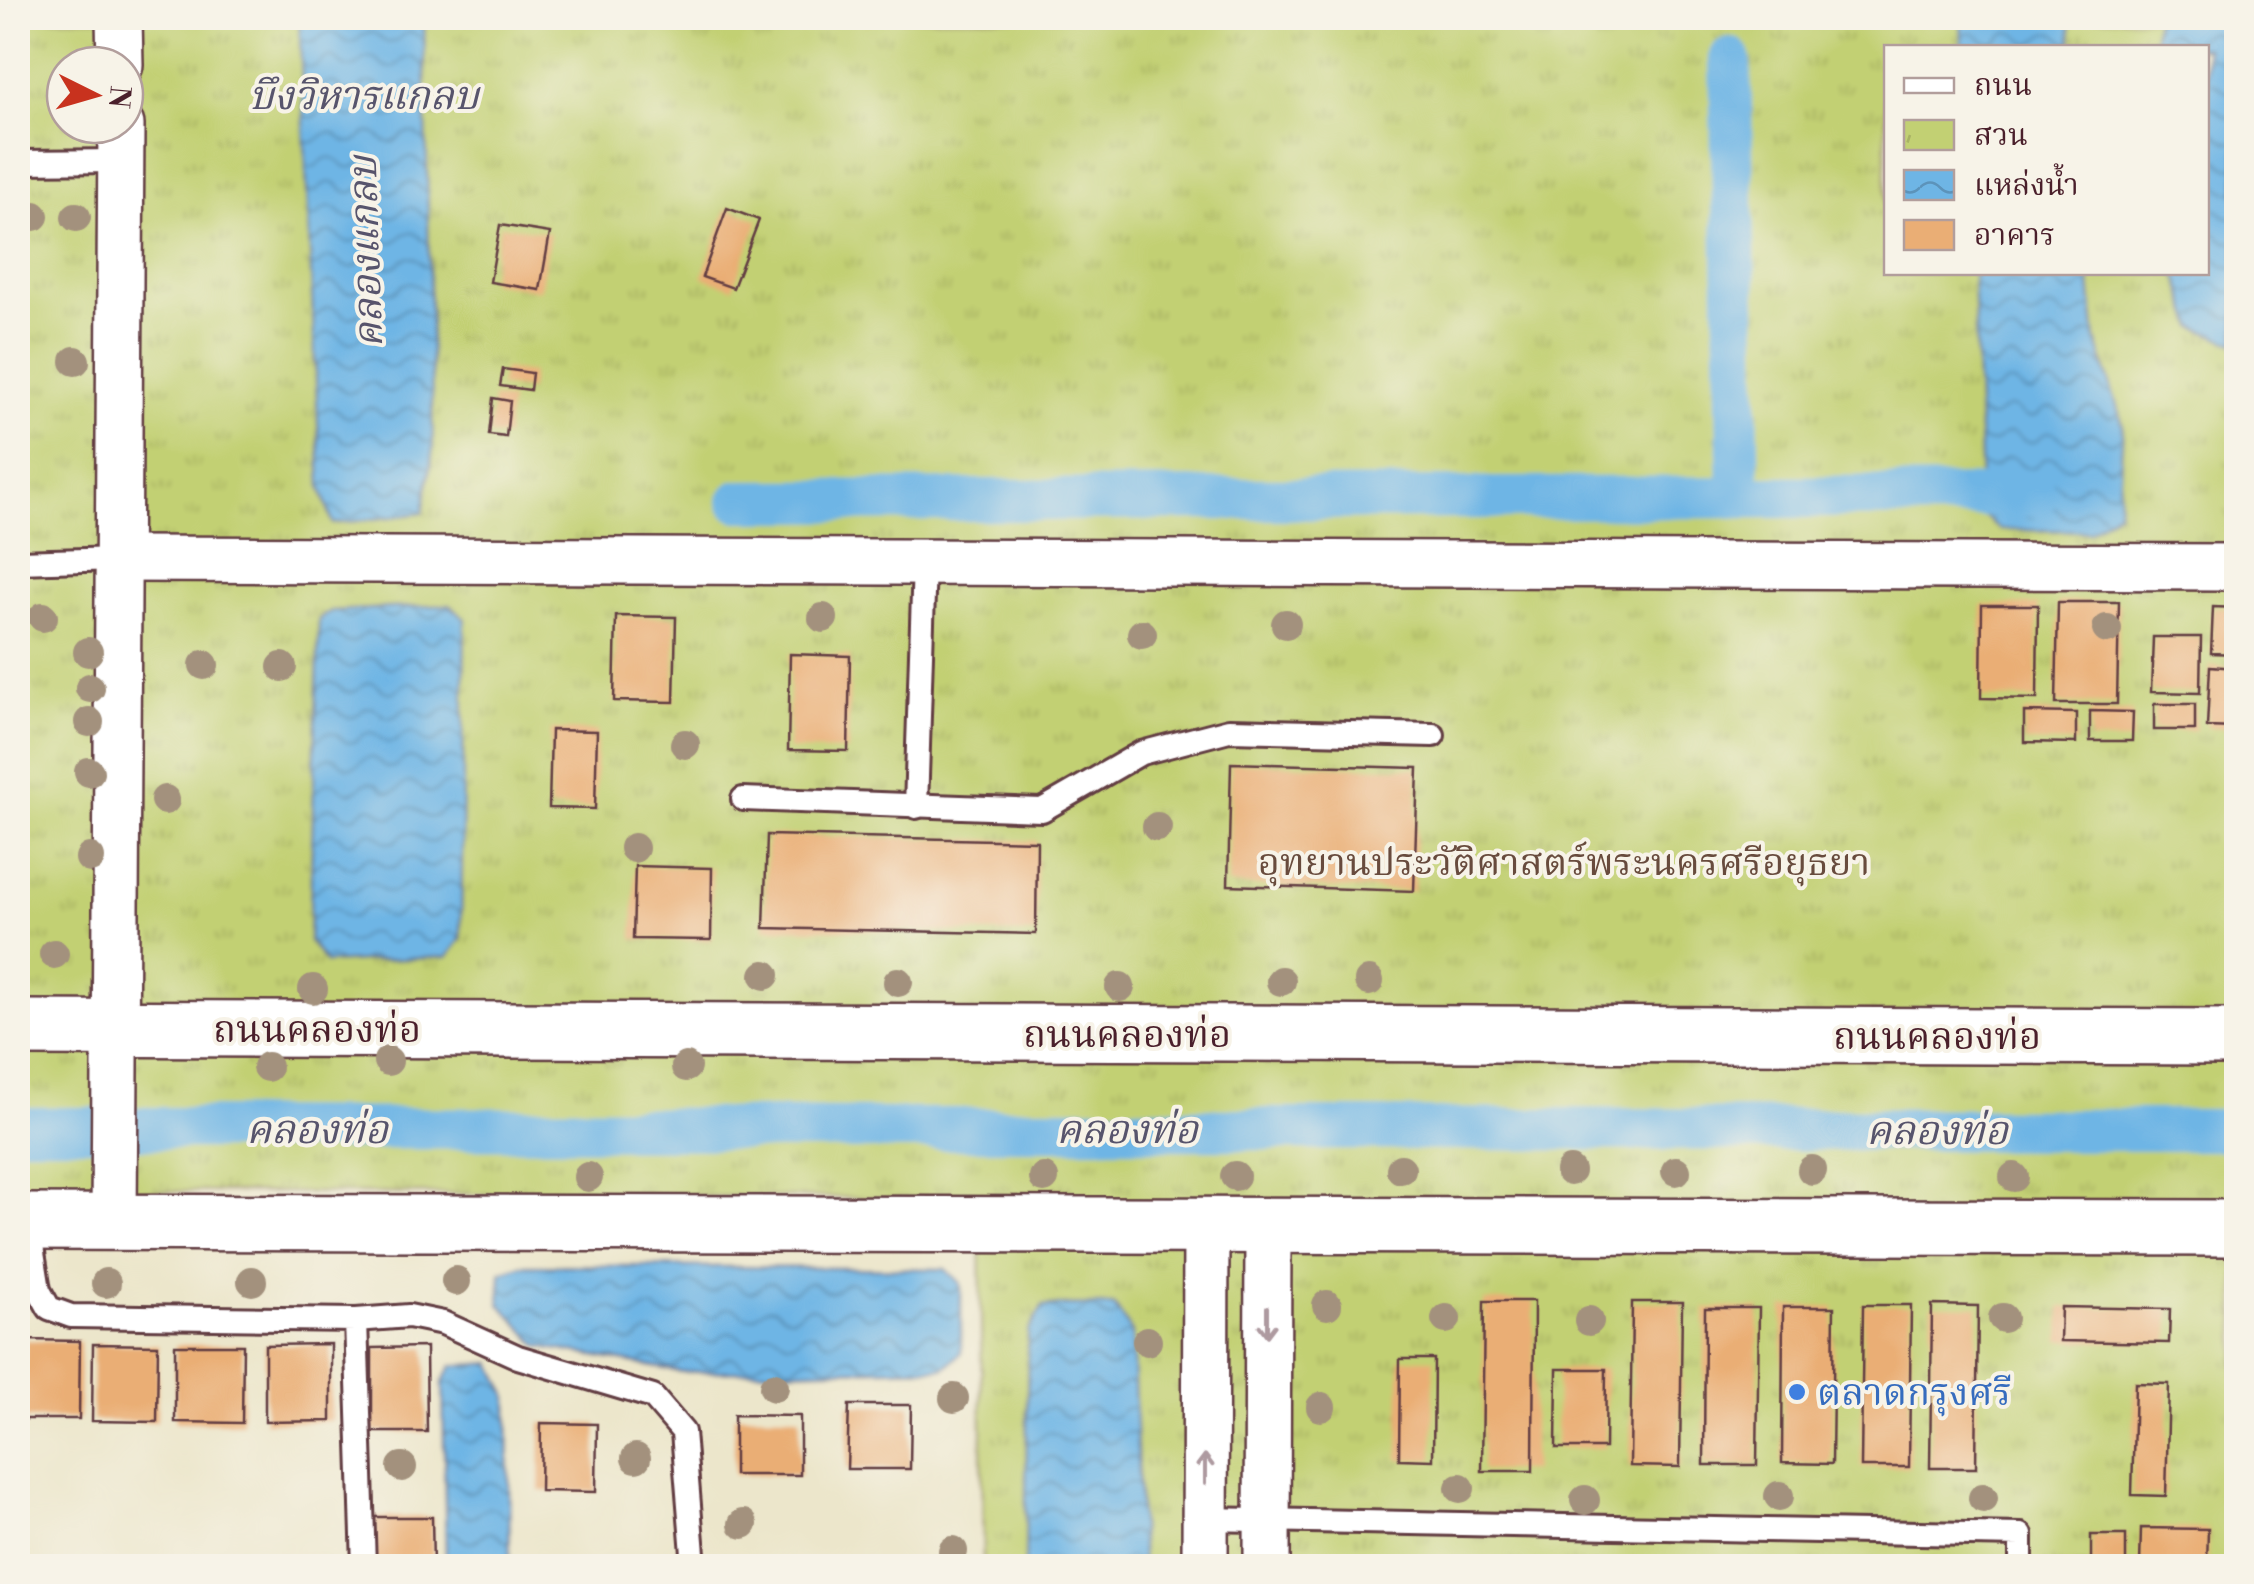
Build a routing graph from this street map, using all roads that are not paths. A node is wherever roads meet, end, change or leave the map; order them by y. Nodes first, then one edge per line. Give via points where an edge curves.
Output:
1 (119, 18) edge
2 (120, 45) edge
3 (110, 145) edge
4 (121, 145) edge
5 (18, 162) edge
6 (118, 559) junction
7 (18, 562) edge
8 (924, 562) junction
9 (2236, 567) edge
10 (1433, 736) dead end
11 (744, 800) dead end
12 (916, 806) junction
13 (18, 1028) edge
14 (2236, 1037) edge
15 (115, 1051) junction
16 (114, 1198) junction
17 (22, 1222) edge
18 (1206, 1224) junction
19 (1268, 1224) junction
20 (2236, 1228) edge
21 (356, 1320) junction
22 (1205, 1519) junction
23 (1267, 1520) junction
24 (364, 1566) edge
25 (694, 1566) edge
26 (1205, 1566) edge
27 (1267, 1566) edge
28 (2021, 1566) edge

1 - 2 street
3 - 5 lane
4 - 6 street
6 - 7 lane
6 - 8 street
6 - 15 street
8 - 9 street
8 - 12 lane
10 - 12 lane via 1229,730 1141,753 1042,810
11 - 12 lane
13 - 15 street, ถนนคลองท่อ
14 - 15 street, ถนนคลองท่อ
15 - 16 street
16 - 17 street
16 - 18 street
17 - 21 lane via 39,1290 49,1308 71,1316
18 - 19 street
22 -> 18 street
19 - 20 street
19 -> 23 street
21 - 24 lane
21 - 25 lane via 409,1316 442,1323 518,1357 654,1397 683,1432
22 - 23 lane
22 - 26 street
23 - 27 street
23 - 28 lane via 2022,1534

